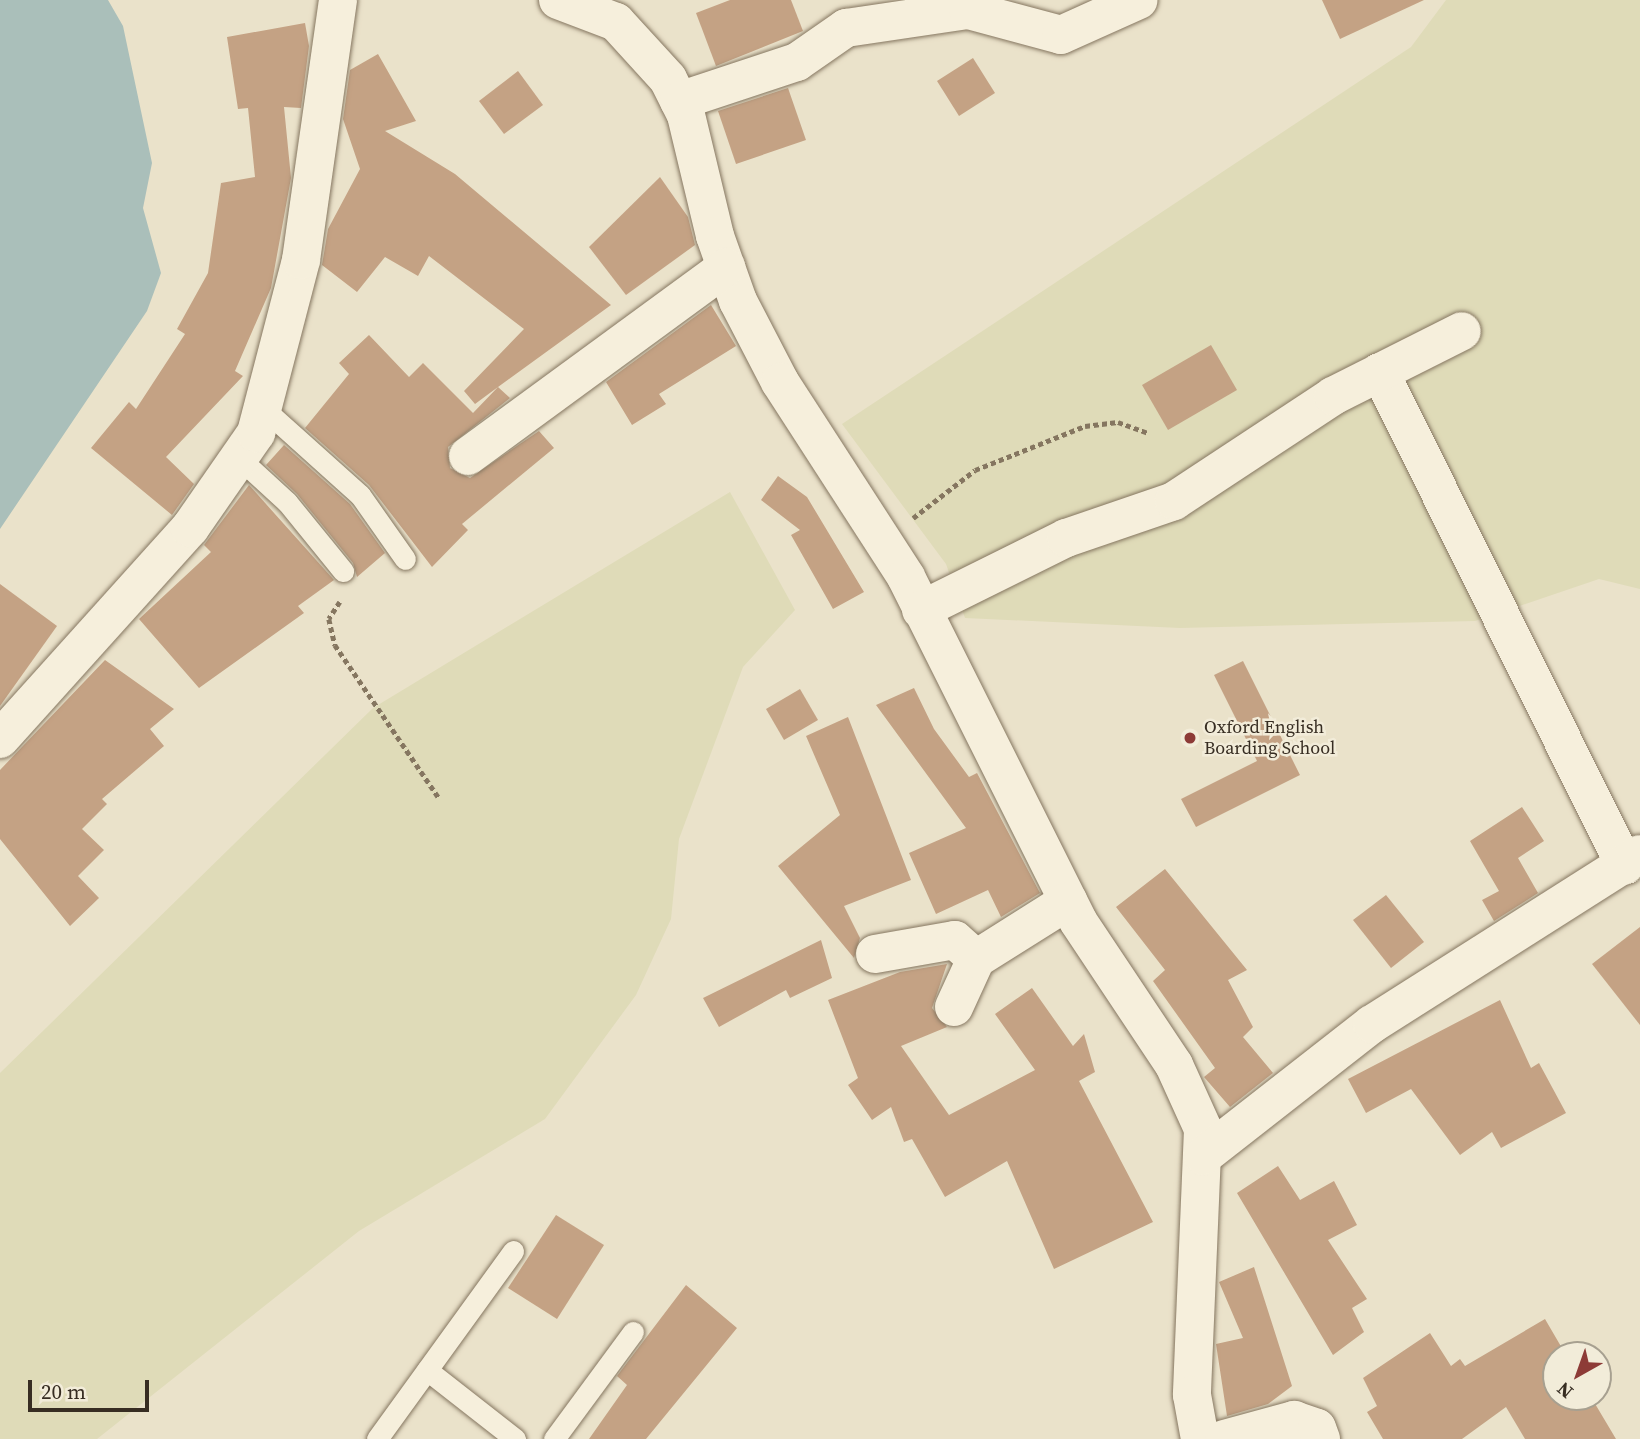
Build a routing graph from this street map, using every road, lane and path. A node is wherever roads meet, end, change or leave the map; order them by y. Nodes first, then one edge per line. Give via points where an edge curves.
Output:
1 (338, 0) edge
2 (558, 0) edge
3 (1139, 0) edge
4 (623, 11) edge
5 (679, 101) junction
6 (726, 267) junction
7 (1462, 331) dead end
8 (1380, 372) junction
9 (263, 408) junction
10 (1149, 432) dead end
11 (468, 456) dead end
12 (239, 458) junction
13 (882, 542) junction
14 (405, 559) dead end
15 (343, 571) joint
16 (921, 610) junction
17 (0, 738) edge
18 (439, 798) dead end
19 (1633, 860) edge
20 (1068, 901) junction
21 (875, 954) dead end
22 (976, 959) junction
23 (954, 1007) dead end
24 (1203, 1156) junction
25 (513, 1251) dead end
26 (633, 1332) dead end
27 (427, 1370) junction
28 (377, 1439) edge
29 (515, 1439) edge
30 (554, 1439) edge
31 (1200, 1439) edge
32 (1224, 1439) edge
33 (1321, 1439) edge

1 - 9 street via 301,260
2 - 4 street
3 - 5 street via 1061,35 968,10 846,28 797,62
4 - 5 street
5 - 6 street
6 - 11 street
6 - 13 street via 780,382
7 - 8 street
8 - 16 street via 1174,501 1066,538
8 - 19 street
9 - 12 street
9 - 14 lane via 360,495
10 - 13 path via 1118,422 1085,426 975,470
12 - 15 lane via 287,502
12 - 17 street via 190,528
13 - 16 street
15 - 18 path via 342,599 329,619 335,645
16 - 20 street
19 - 24 street via 1372,1024
20 - 22 street
20 - 24 street via 1169,1054 1203,1129
21 - 22 street via 955,940
22 - 23 street
24 - 31 street via 1192,1395
25 - 27 lane
26 - 30 lane
27 - 28 lane
27 - 29 lane
32 - 33 street via 1294,1420 1317,1429

